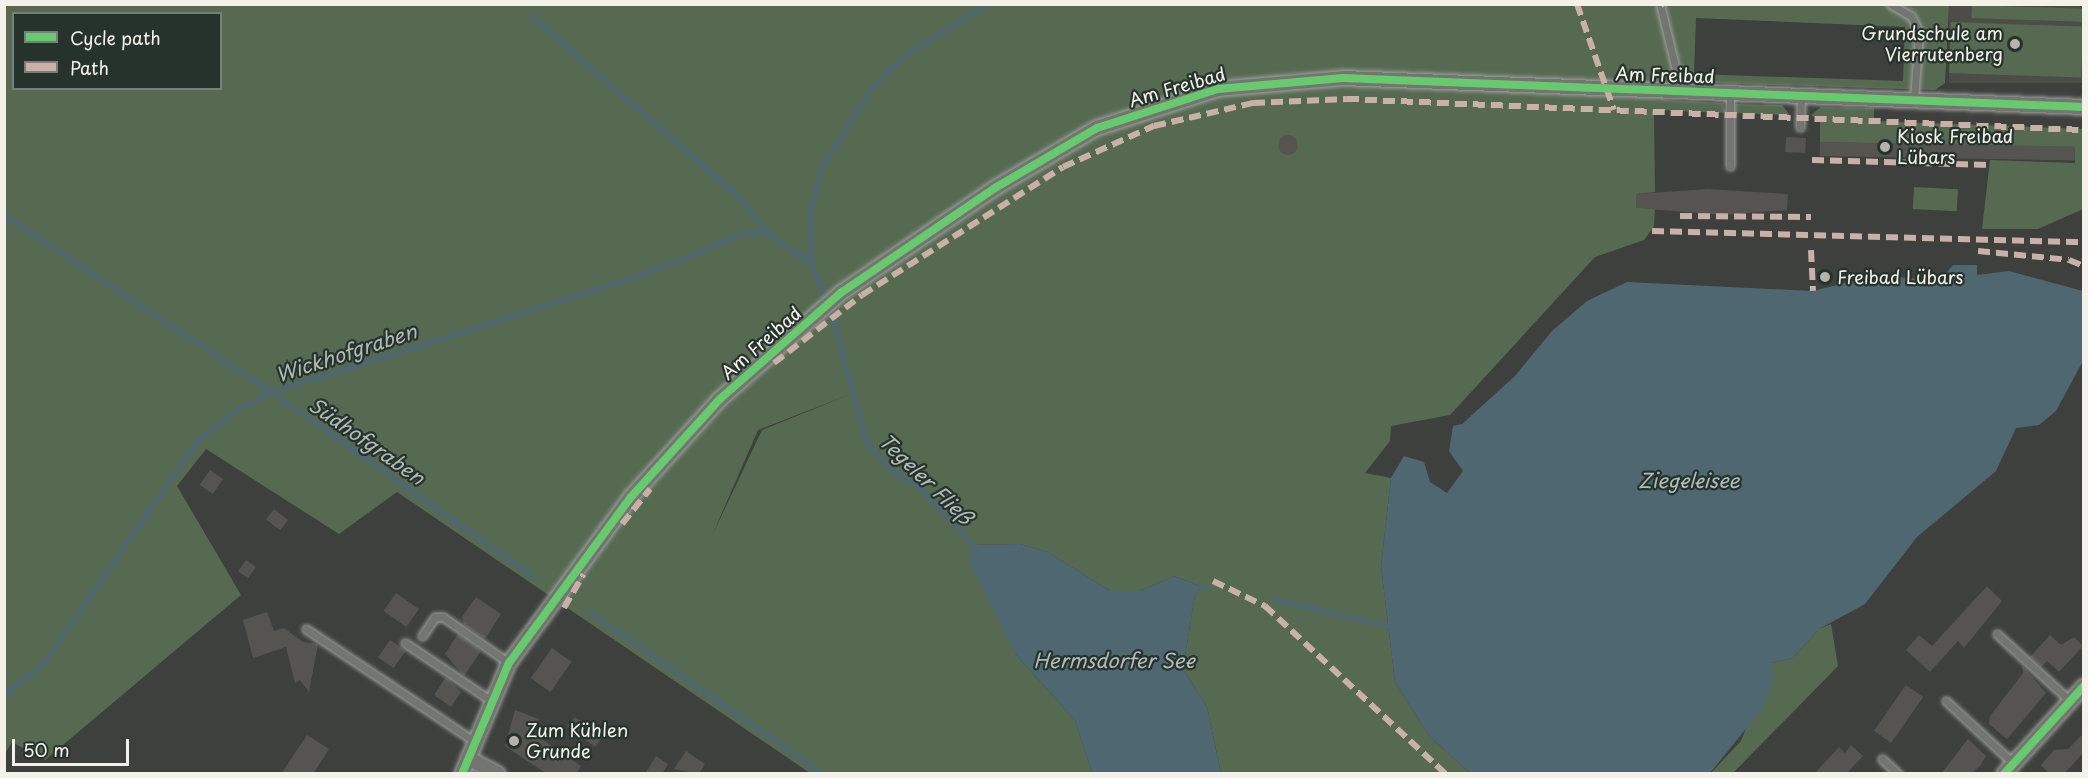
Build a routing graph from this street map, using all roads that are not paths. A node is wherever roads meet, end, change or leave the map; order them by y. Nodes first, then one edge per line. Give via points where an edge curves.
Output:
1 (1660, 4) edge
2 (1890, 4) edge
3 (1676, 91) junction
4 (1730, 93) junction
5 (1801, 95) junction
6 (1914, 100) junction
7 (2084, 107) edge
8 (1800, 127) dead end
9 (1730, 166) dead end
10 (306, 629) dead end
11 (1997, 634) dead end
12 (422, 636) dead end
13 (405, 643) dead end
14 (506, 669) junction
15 (2084, 686) edge
16 (490, 700) junction
17 (2070, 700) junction
18 (1946, 701) dead end
19 (474, 741) junction
20 (468, 759) junction
21 (1882, 759) dead end
22 (2009, 768) edge
23 (462, 774) edge
24 (498, 774) edge
25 (1898, 774) edge

1 - 3 lane via 1676,70
2 - 6 lane via 1911,16 1919,32
3 - 4 street, Am Freibad
3 - 14 street, Am Freibad via 1343,78 1218,89 1096,128 995,188 843,292 720,399 631,497
4 - 5 street, Am Freibad
4 - 9 lane
5 - 6 street, Am Freibad
5 - 8 lane
6 - 7 street, Am Freibad
10 - 19 lane
11 - 17 lane
12 - 14 lane via 435,617 443,617
13 - 16 lane
14 - 16 street, Am Freibad
15 - 17 street
16 - 19 street, Am Freibad
17 - 22 street
18 - 22 lane
19 - 20 street, Am Freibad
20 - 23 street, Am Freibad
20 - 24 street
21 - 25 lane

